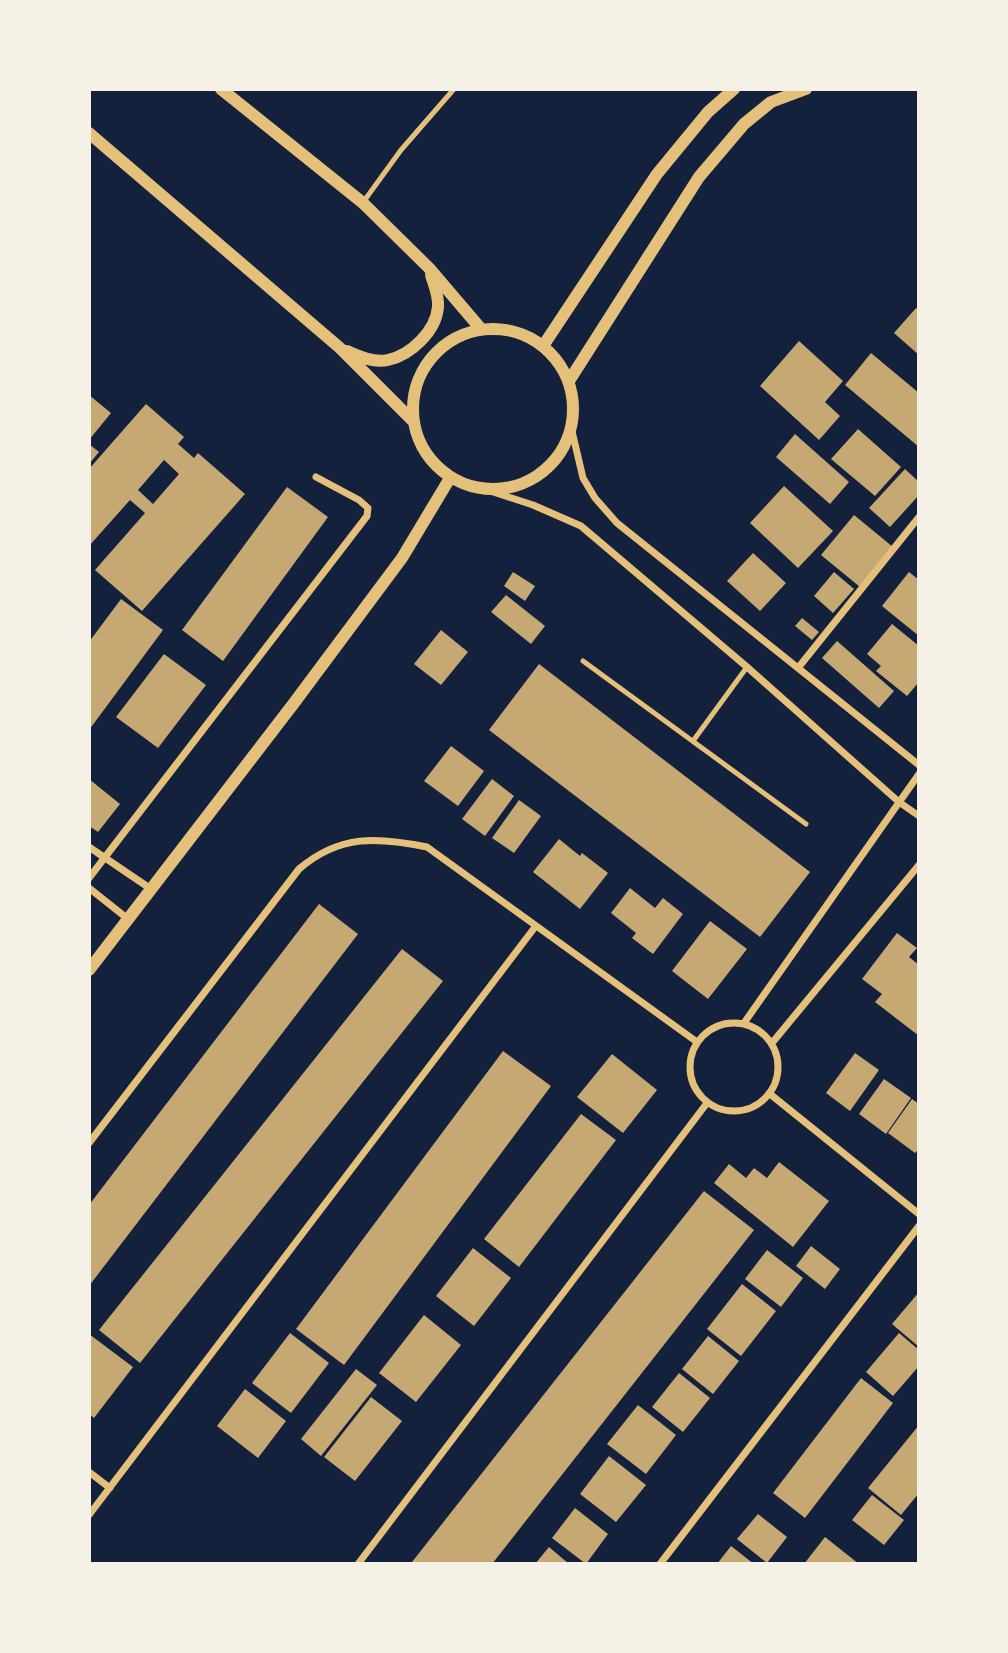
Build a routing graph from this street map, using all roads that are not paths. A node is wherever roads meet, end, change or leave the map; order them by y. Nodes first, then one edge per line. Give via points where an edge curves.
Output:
1 (220, 89) edge
2 (454, 89) edge
3 (734, 89) edge
4 (806, 89) edge
5 (89, 133) edge
6 (363, 203) junction
7 (429, 268) junction
8 (481, 329) junction
9 (543, 346) junction
10 (340, 348) junction
11 (569, 381) junction
12 (412, 420) junction
13 (571, 427) junction
14 (316, 477) dead end
15 (450, 478) junction
16 (484, 489) junction
17 (919, 517) edge
18 (583, 661) dead end
19 (747, 667) junction
20 (798, 668) junction
21 (693, 741) junction
22 (919, 765) edge
23 (919, 774) edge
24 (899, 802) junction
25 (919, 816) edge
26 (806, 824) dead end
27 (89, 847) edge
28 (105, 858) junction
29 (919, 864) edge
30 (89, 878) edge
31 (89, 888) edge
32 (151, 890) junction
33 (128, 919) junction
34 (536, 927) junction
35 (89, 970) edge
36 (744, 1023) junction
37 (697, 1042) junction
38 (772, 1043) junction
39 (770, 1094) junction
40 (707, 1103) junction
41 (89, 1143) edge
42 (919, 1214) edge
43 (919, 1226) edge
44 (89, 1472) edge
45 (110, 1488) junction
46 (89, 1515) edge
47 (358, 1564) edge
48 (660, 1564) edge

1 - 6 street
2 - 6 lane
3 - 9 street via 708,112 657,174
4 - 11 street via 771,102 744,124 699,177
5 - 10 street
6 - 7 street
7 - 8 street
7 - 10 street via 438,308 432,327 416,346 388,360 367,360
8 - 9 street via 514,331
8 - 12 street via 448,342 434,354 416,384
9 - 11 street
10 - 12 street
11 - 13 street
12 - 15 street via 425,453
13 - 16 street via 546,470 517,486
13 - 20 street via 583,478 617,523
14 - 28 street via 359,500 368,508 366,516
15 - 16 street
15 - 32 street via 402,558
16 - 19 street via 581,526
17 - 20 street
18 - 21 lane
19 - 21 lane
19 - 24 street
20 - 22 street
21 - 26 lane
23 - 24 street
24 - 25 street
24 - 36 street
27 - 28 street
28 - 30 street
28 - 32 street
29 - 38 street
31 - 33 street
32 - 33 street
33 - 35 street
34 - 37 street
34 - 41 street via 427,847 383,839 327,849 299,869
34 - 45 street
36 - 37 street via 726,1023
36 - 38 street via 760,1030
37 - 40 street via 691,1075
38 - 39 street via 779,1060
39 - 40 street via 741,1111
39 - 42 street
40 - 47 street
43 - 48 street
44 - 45 street
45 - 46 street

